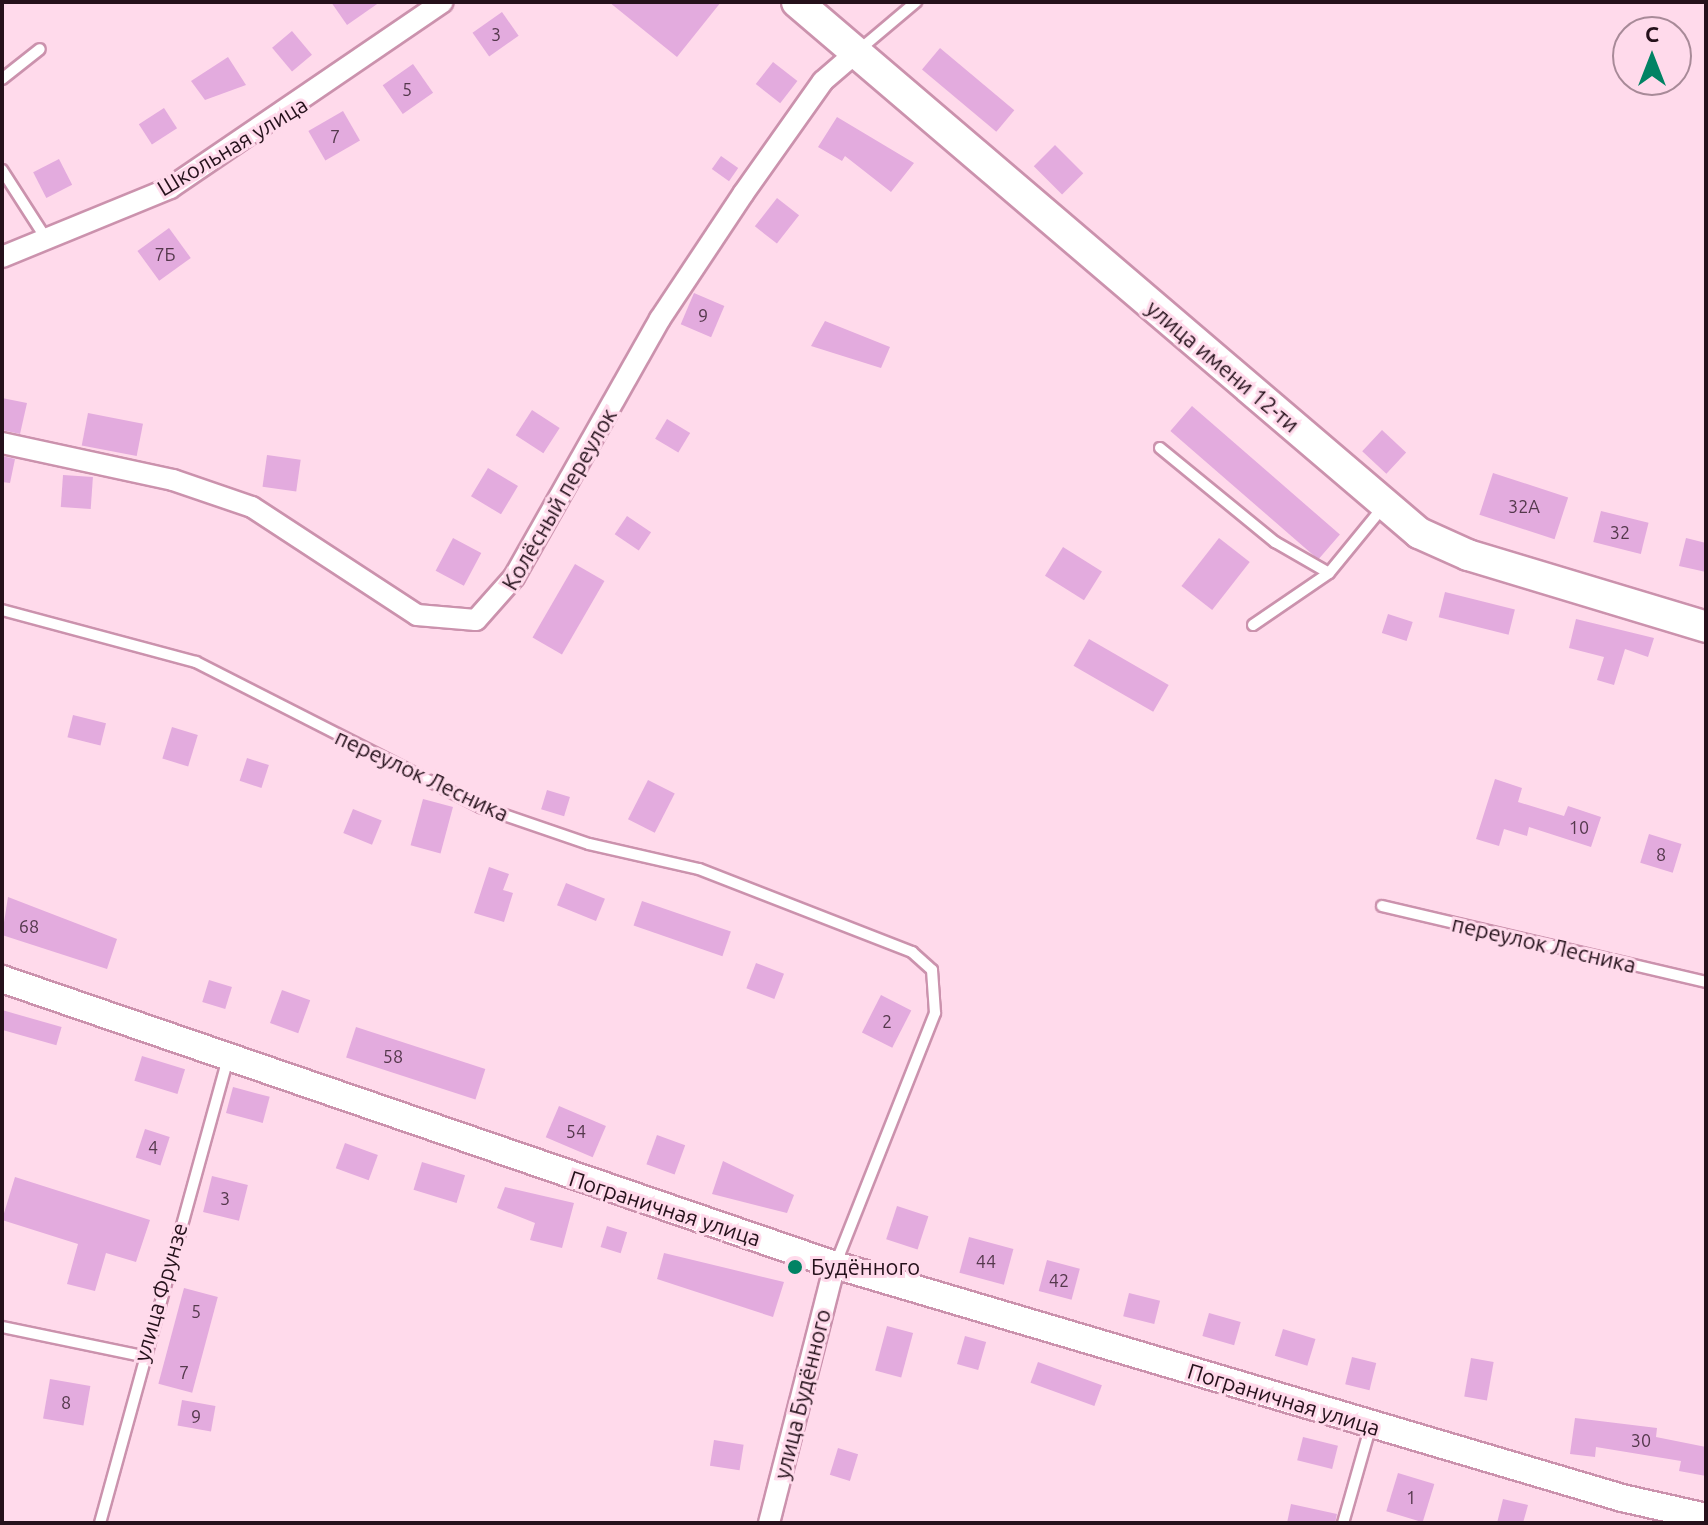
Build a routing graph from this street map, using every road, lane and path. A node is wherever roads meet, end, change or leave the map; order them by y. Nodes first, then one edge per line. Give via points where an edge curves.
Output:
1 (443, 2) edge
2 (797, 2) edge
3 (916, 2) edge
4 (40, 49) dead end
5 (859, 50) junction
6 (2, 79) edge
7 (2, 170) edge
8 (45, 237) junction
9 (2, 257) edge
10 (2, 443) edge
11 (1160, 448) dead end
12 (1383, 507) junction
13 (1329, 573) junction
14 (2, 610) edge
15 (1253, 625) dead end
16 (1706, 627) edge
17 (1382, 906) dead end
18 (2, 979) edge
19 (1706, 982) edge
20 (227, 1062) junction
21 (835, 1265) junction
22 (2, 1327) edge
23 (142, 1356) junction
24 (1371, 1425) junction
25 (1706, 1517) edge
26 (100, 1523) edge
27 (769, 1523) edge
28 (1343, 1523) edge

1 - 8 street, Школьная улица via 170,188
2 - 5 main road, улица имени 12-ти
3 - 5 lane, Колёсный переулок
4 - 6 lane
5 - 10 street, Колёсный переулок via 823,81 743,194 660,319 514,577 476,620 417,615 252,507 173,480
5 - 12 main road, улица имени 12-ти
7 - 8 lane
8 - 9 street, Школьная улица
11 - 13 lane via 1288,551
12 - 13 lane
12 - 16 main road, улица имени 12-ти via 1468,555
13 - 15 lane
14 - 21 lane, переулок Лесника via 196,662 481,807 729,880 884,938 932,970 935,1013
17 - 19 lane, переулок Лесника
18 - 20 street, Пограничная улица
20 - 21 street, Пограничная улица
20 - 23 lane, улица Фрунзе
21 - 24 street, Пограничная улица
21 - 27 street, улица Будённого
22 - 23 lane
23 - 26 lane, улица Фрунзе
24 - 25 street, Пограничная улица
24 - 28 lane

